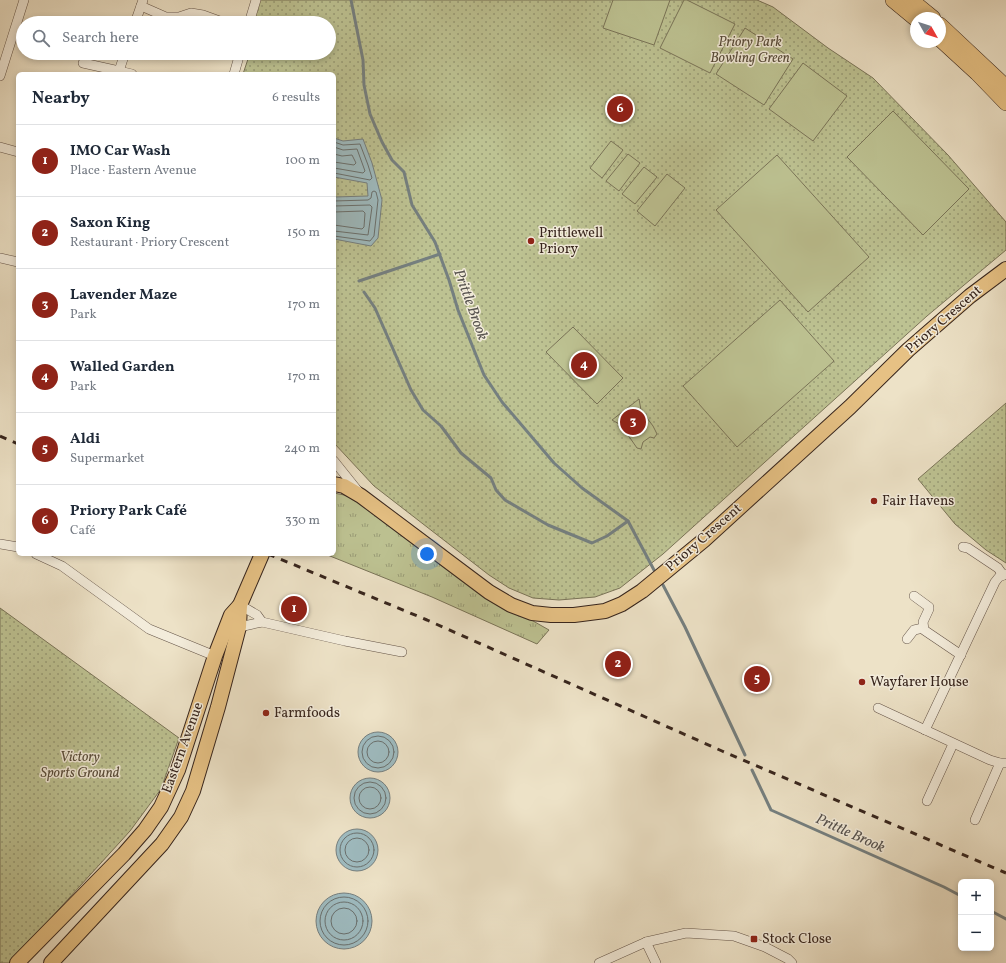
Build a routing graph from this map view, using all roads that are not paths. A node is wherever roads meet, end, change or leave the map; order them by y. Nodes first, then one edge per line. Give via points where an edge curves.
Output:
1 (24, 0) edge
2 (256, 0) edge
3 (893, 0) edge
4 (911, 0) edge
5 (142, 3) edge
6 (926, 12) edge
7 (910, 14) edge
8 (19, 16) edge
9 (137, 16) edge
10 (164, 16) edge
11 (182, 16) edge
12 (206, 16) edge
13 (251, 16) edge
14 (16, 25) edge
15 (946, 30) edge
16 (946, 45) edge
17 (123, 60) edge
18 (238, 60) edge
19 (83, 63) dead end
20 (119, 71) junction
21 (123, 72) edge
22 (235, 72) edge
23 (0, 76) edge
24 (1006, 87) edge
25 (1006, 104) edge
26 (0, 147) edge
27 (16, 151) edge
28 (0, 258) edge
29 (16, 262) edge
30 (1006, 269) edge
31 (336, 464) edge
32 (336, 484) edge
33 (361, 496) junction
34 (0, 544) edge
35 (963, 546) dead end
36 (16, 547) edge
37 (40, 556) edge
38 (261, 556) edge
39 (1004, 575) edge
40 (914, 596) dead end
41 (240, 605) junction
42 (262, 622) junction
43 (239, 627) junction
44 (923, 628) junction
45 (907, 638) dead end
46 (402, 652) dead end
47 (960, 655) junction
48 (215, 656) junction
49 (878, 708) dead end
50 (925, 730) junction
51 (953, 744) junction
52 (1003, 763) edge
53 (927, 801) dead end
54 (975, 820) dead end
55 (646, 942) junction
56 (17, 963) edge
57 (51, 963) edge
58 (599, 963) edge
59 (656, 963) edge
60 (792, 963) edge

1 - 8 street
2 - 13 street
3 - 7 highway
4 - 6 highway
5 - 9 street
5 - 10 street
11 - 12 street via 191,13
14 - 23 street
15 - 24 highway
16 - 25 highway
17 - 20 street
18 - 22 street
19 - 20 street
20 - 21 street
26 - 27 street
28 - 29 street
30 - 33 main road, Priory Crescent via 970,296 908,350 850,407 704,540 642,591 605,611 574,616 551,616 532,613 511,605 489,592
31 - 33 street, Priory Crescent
32 - 33 main road, Priory Crescent
34 - 36 street
35 - 39 street via 998,568
37 - 48 street via 62,566 150,629
38 - 41 main road, Eastern Avenue
39 - 47 street via 995,582
40 - 44 street via 929,606
41 - 42 street
41 - 43 main road, Eastern Avenue
41 - 48 main road, Eastern Avenue via 231,615
42 - 43 street
42 - 46 street
43 - 57 main road, Eastern Avenue via 193,791 181,817 162,844
44 - 45 street via 914,630
44 - 47 street
47 - 50 street
48 - 56 main road, Eastern Avenue via 178,770 160,807 145,830 124,854
49 - 50 street
50 - 51 street
51 - 52 street
51 - 53 street
52 - 54 street
55 - 58 street
55 - 59 street
55 - 60 street via 686,933 734,936 765,947

